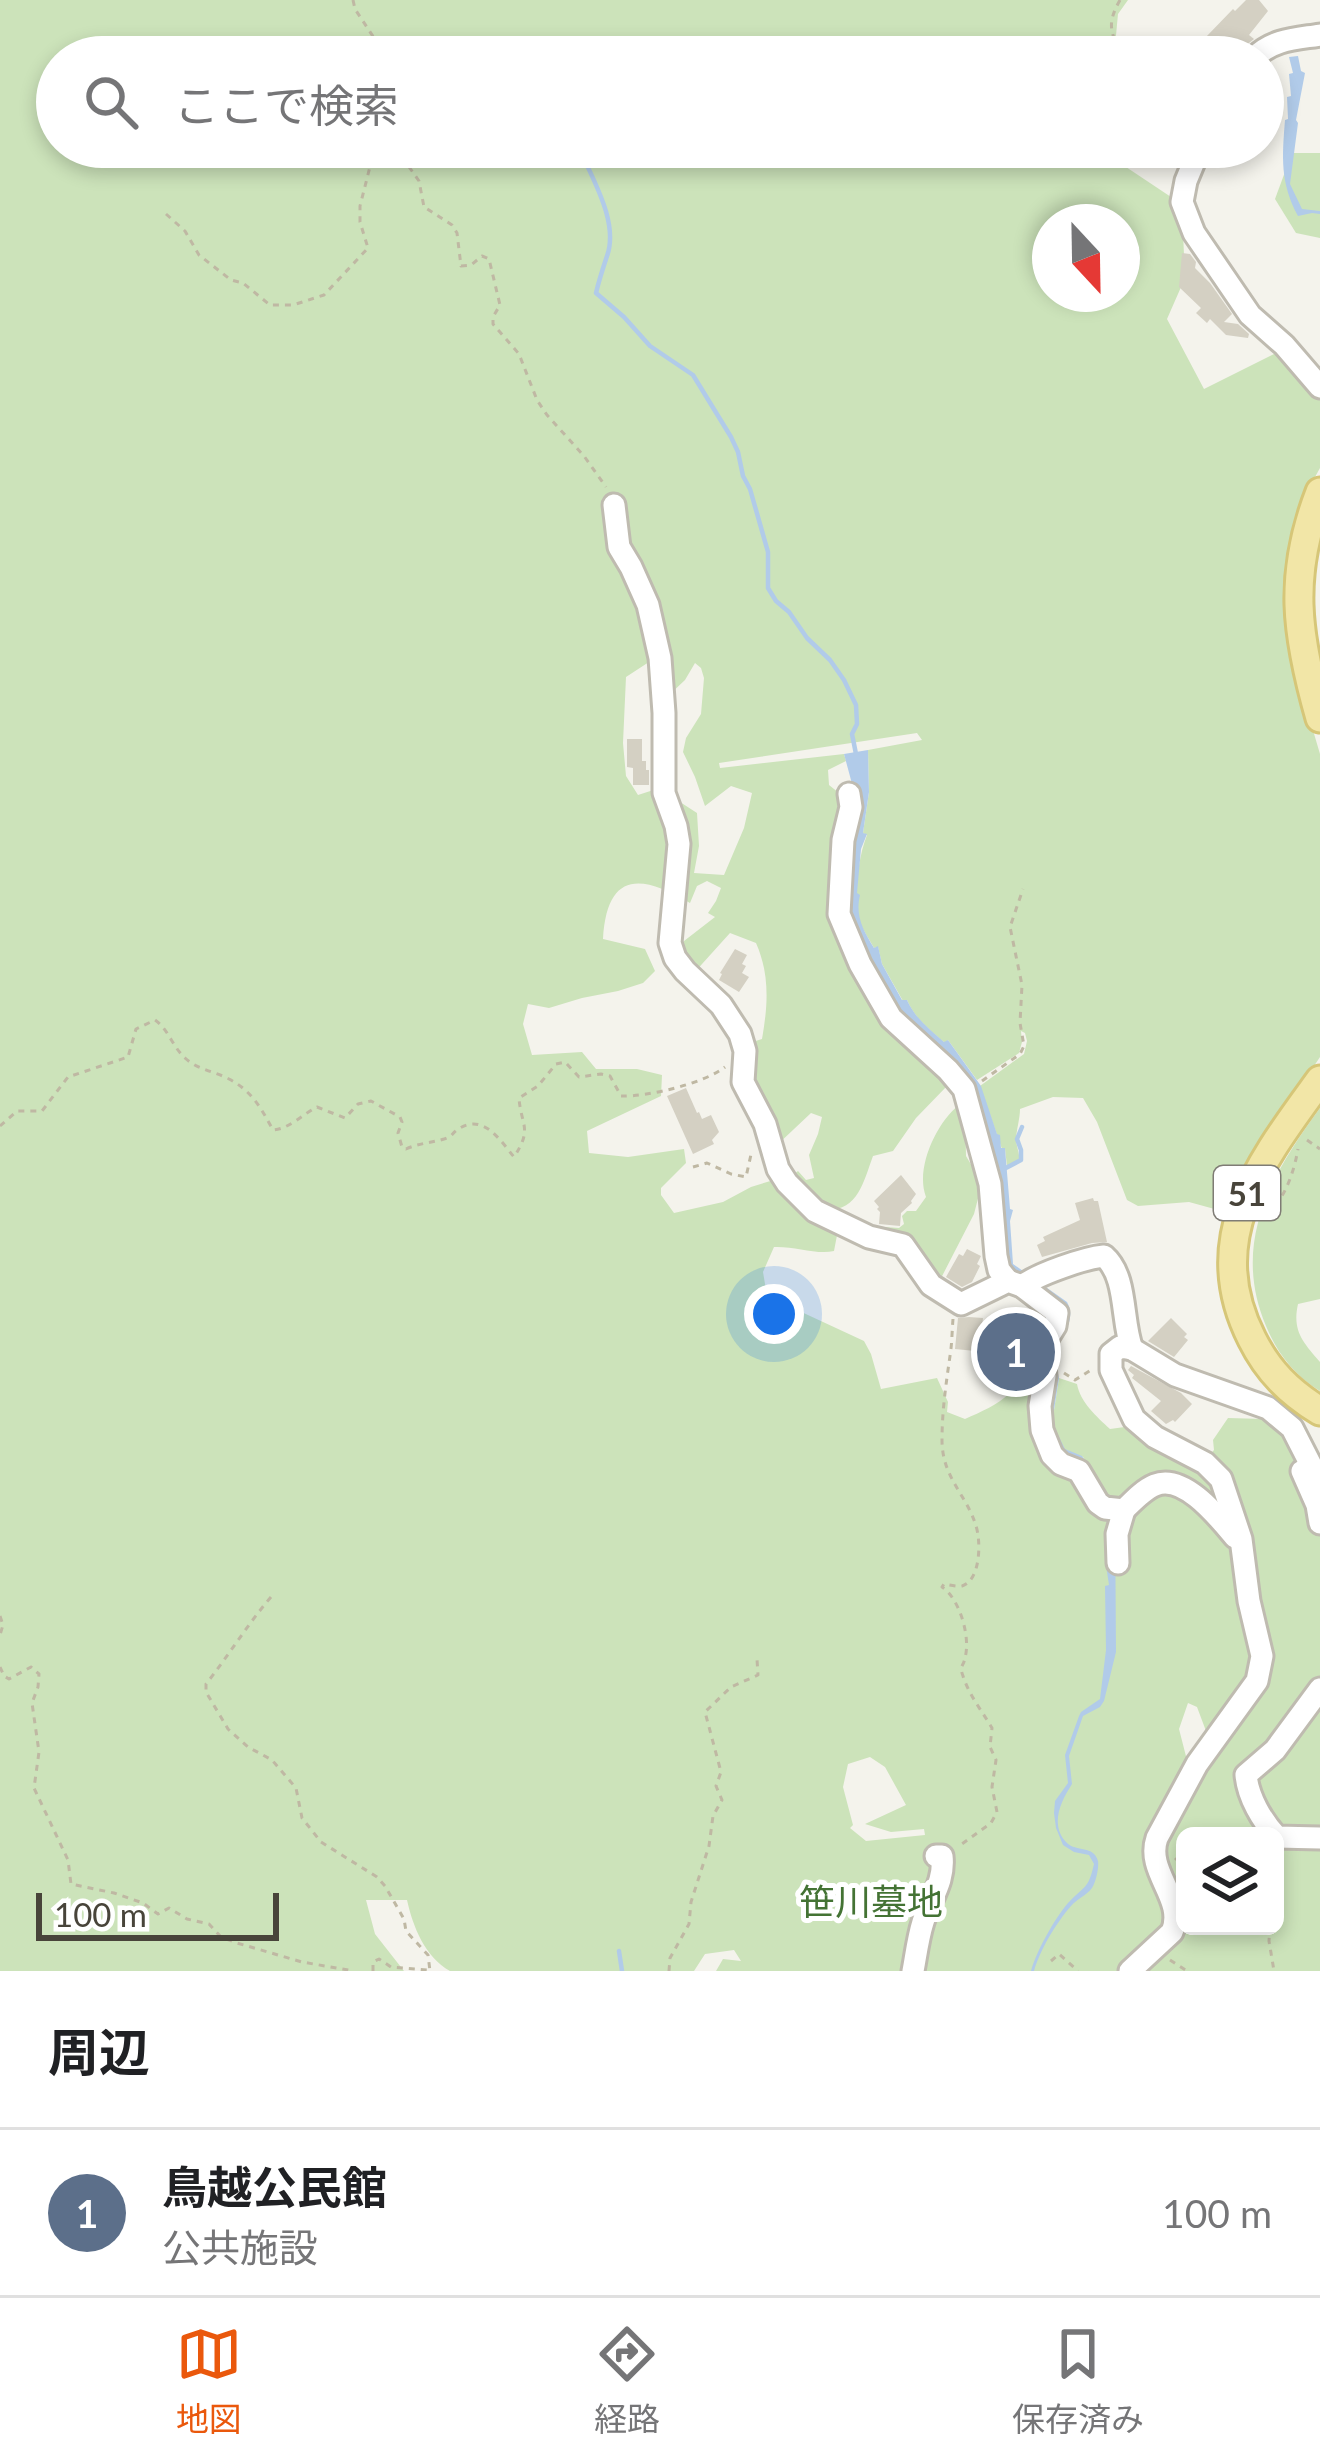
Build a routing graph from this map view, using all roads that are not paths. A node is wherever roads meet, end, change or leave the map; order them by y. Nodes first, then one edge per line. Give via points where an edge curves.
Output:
1 (1320, 35) edge
2 (1284, 40) edge
3 (1191, 168) edge
4 (1320, 387) edge
5 (1320, 492) edge
6 (614, 505) road end
7 (1320, 718) edge
8 (849, 794) dead end
9 (1320, 1080) edge
10 (1022, 1282) junction
11 (1132, 1349) junction
12 (1298, 1409) edge
13 (1298, 1442) junction
14 (1320, 1483) edge
15 (1115, 1509) junction
16 (1320, 1523) edge
17 (1241, 1539) junction
18 (1118, 1563) dead end
19 (1320, 1689) edge
20 (1267, 1827) edge
21 (1320, 1838) edge
22 (1284, 1842) edge
23 (939, 1861) road end
24 (913, 1971) edge
25 (1130, 1971) edge

1 - 2 street
3 - 4 street via 1183,202 1194,233 1250,315
5 - 7 main road via 1299,561 1302,646
6 - 10 street via 619,547 648,605 660,658 664,793 679,844 670,943 740,1034 743,1082 778,1169 815,1211 903,1245 931,1285 961,1304
8 - 10 street via 838,914 891,1018 964,1089 990,1184 999,1270
9 - 12 main road, 51 via 1264,1159 1241,1209 1232,1263 1244,1324
10 - 11 street via 1108,1258
10 - 15 street via 1058,1319 1042,1347 1042,1430 1052,1454 1078,1471 1098,1503
11 - 12 street via 1175,1375 1268,1408
11 - 17 street via 1114,1350 1110,1363 1129,1409 1154,1437 1214,1471
12 - 13 street
13 - 14 street
13 - 16 street via 1296,1459
15 - 17 street via 1155,1484 1174,1484
15 - 18 street
17 - 25 street via 1261,1669 1156,1838 1153,1859 1176,1924
19 - 20 street via 1246,1775
21 - 22 street
23 - 24 street

